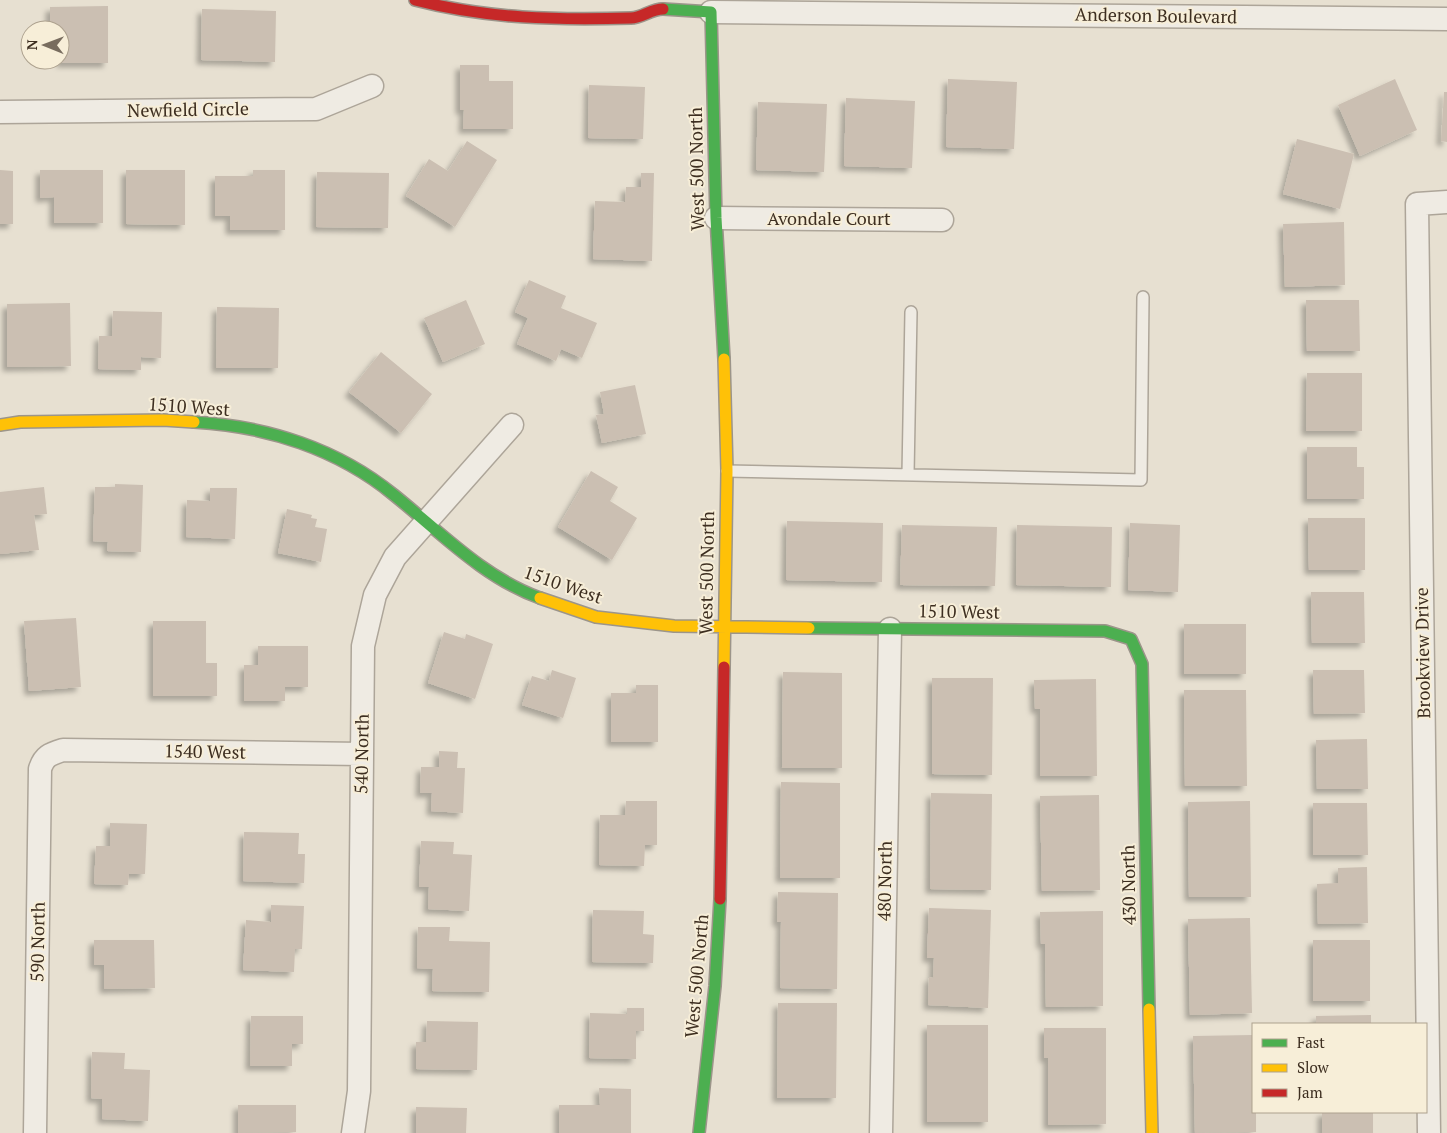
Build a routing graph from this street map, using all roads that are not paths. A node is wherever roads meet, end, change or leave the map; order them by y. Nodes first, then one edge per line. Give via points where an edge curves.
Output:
1 (415, 0) edge
2 (642, 0) edge
3 (656, 9) junction
4 (711, 12) junction
5 (1447, 18) edge
6 (372, 86) dead end
7 (0, 112) edge
8 (1447, 202) edge
9 (716, 218) junction
10 (942, 220) dead end
11 (1143, 297) dead end
12 (911, 312) dead end
13 (0, 425) edge
14 (512, 425) dead end
15 (726, 471) junction
16 (908, 474) junction
17 (426, 524) junction
18 (724, 627) junction
19 (890, 629) junction
20 (1131, 639) joint
21 (362, 754) junction
22 (48, 755) joint
23 (34, 1133) edge
24 (353, 1133) edge
25 (699, 1133) edge
26 (881, 1133) edge
27 (1152, 1133) edge
28 (1429, 1133) edge

1 - 3 street, Anderson Boulevard via 458,11 515,18 634,18
2 - 3 street, Anderson Boulevard
3 - 4 street, Anderson Boulevard
4 - 5 street, Anderson Boulevard
4 - 9 street, West 500 North
6 - 7 street, Newfield Circle via 316,109
8 - 28 street, Brookview Drive via 1417,204
9 - 10 street, Avondale Court
9 - 15 street, West 500 North
11 - 16 lane via 1141,480
12 - 16 lane
13 - 17 street, 1510 West via 164,420 216,423 281,436 348,462 393,494
14 - 17 street, 540 North
15 - 16 lane
15 - 18 street, West 500 North
17 - 18 street, 1510 West via 520,592 596,617 674,626
17 - 21 street, 540 North via 395,557 375,595 363,646
18 - 19 street, 1510 West
18 - 25 street, West 500 North via 721,882 716,986
19 - 20 street, 1510 West via 1105,631
19 - 26 street, 480 North
20 - 27 street, 430 North via 1142,664
21 - 22 street, 1540 West via 63,750
21 - 24 street, 540 North via 359,1091
22 - 23 street, 590 North via 40,769

